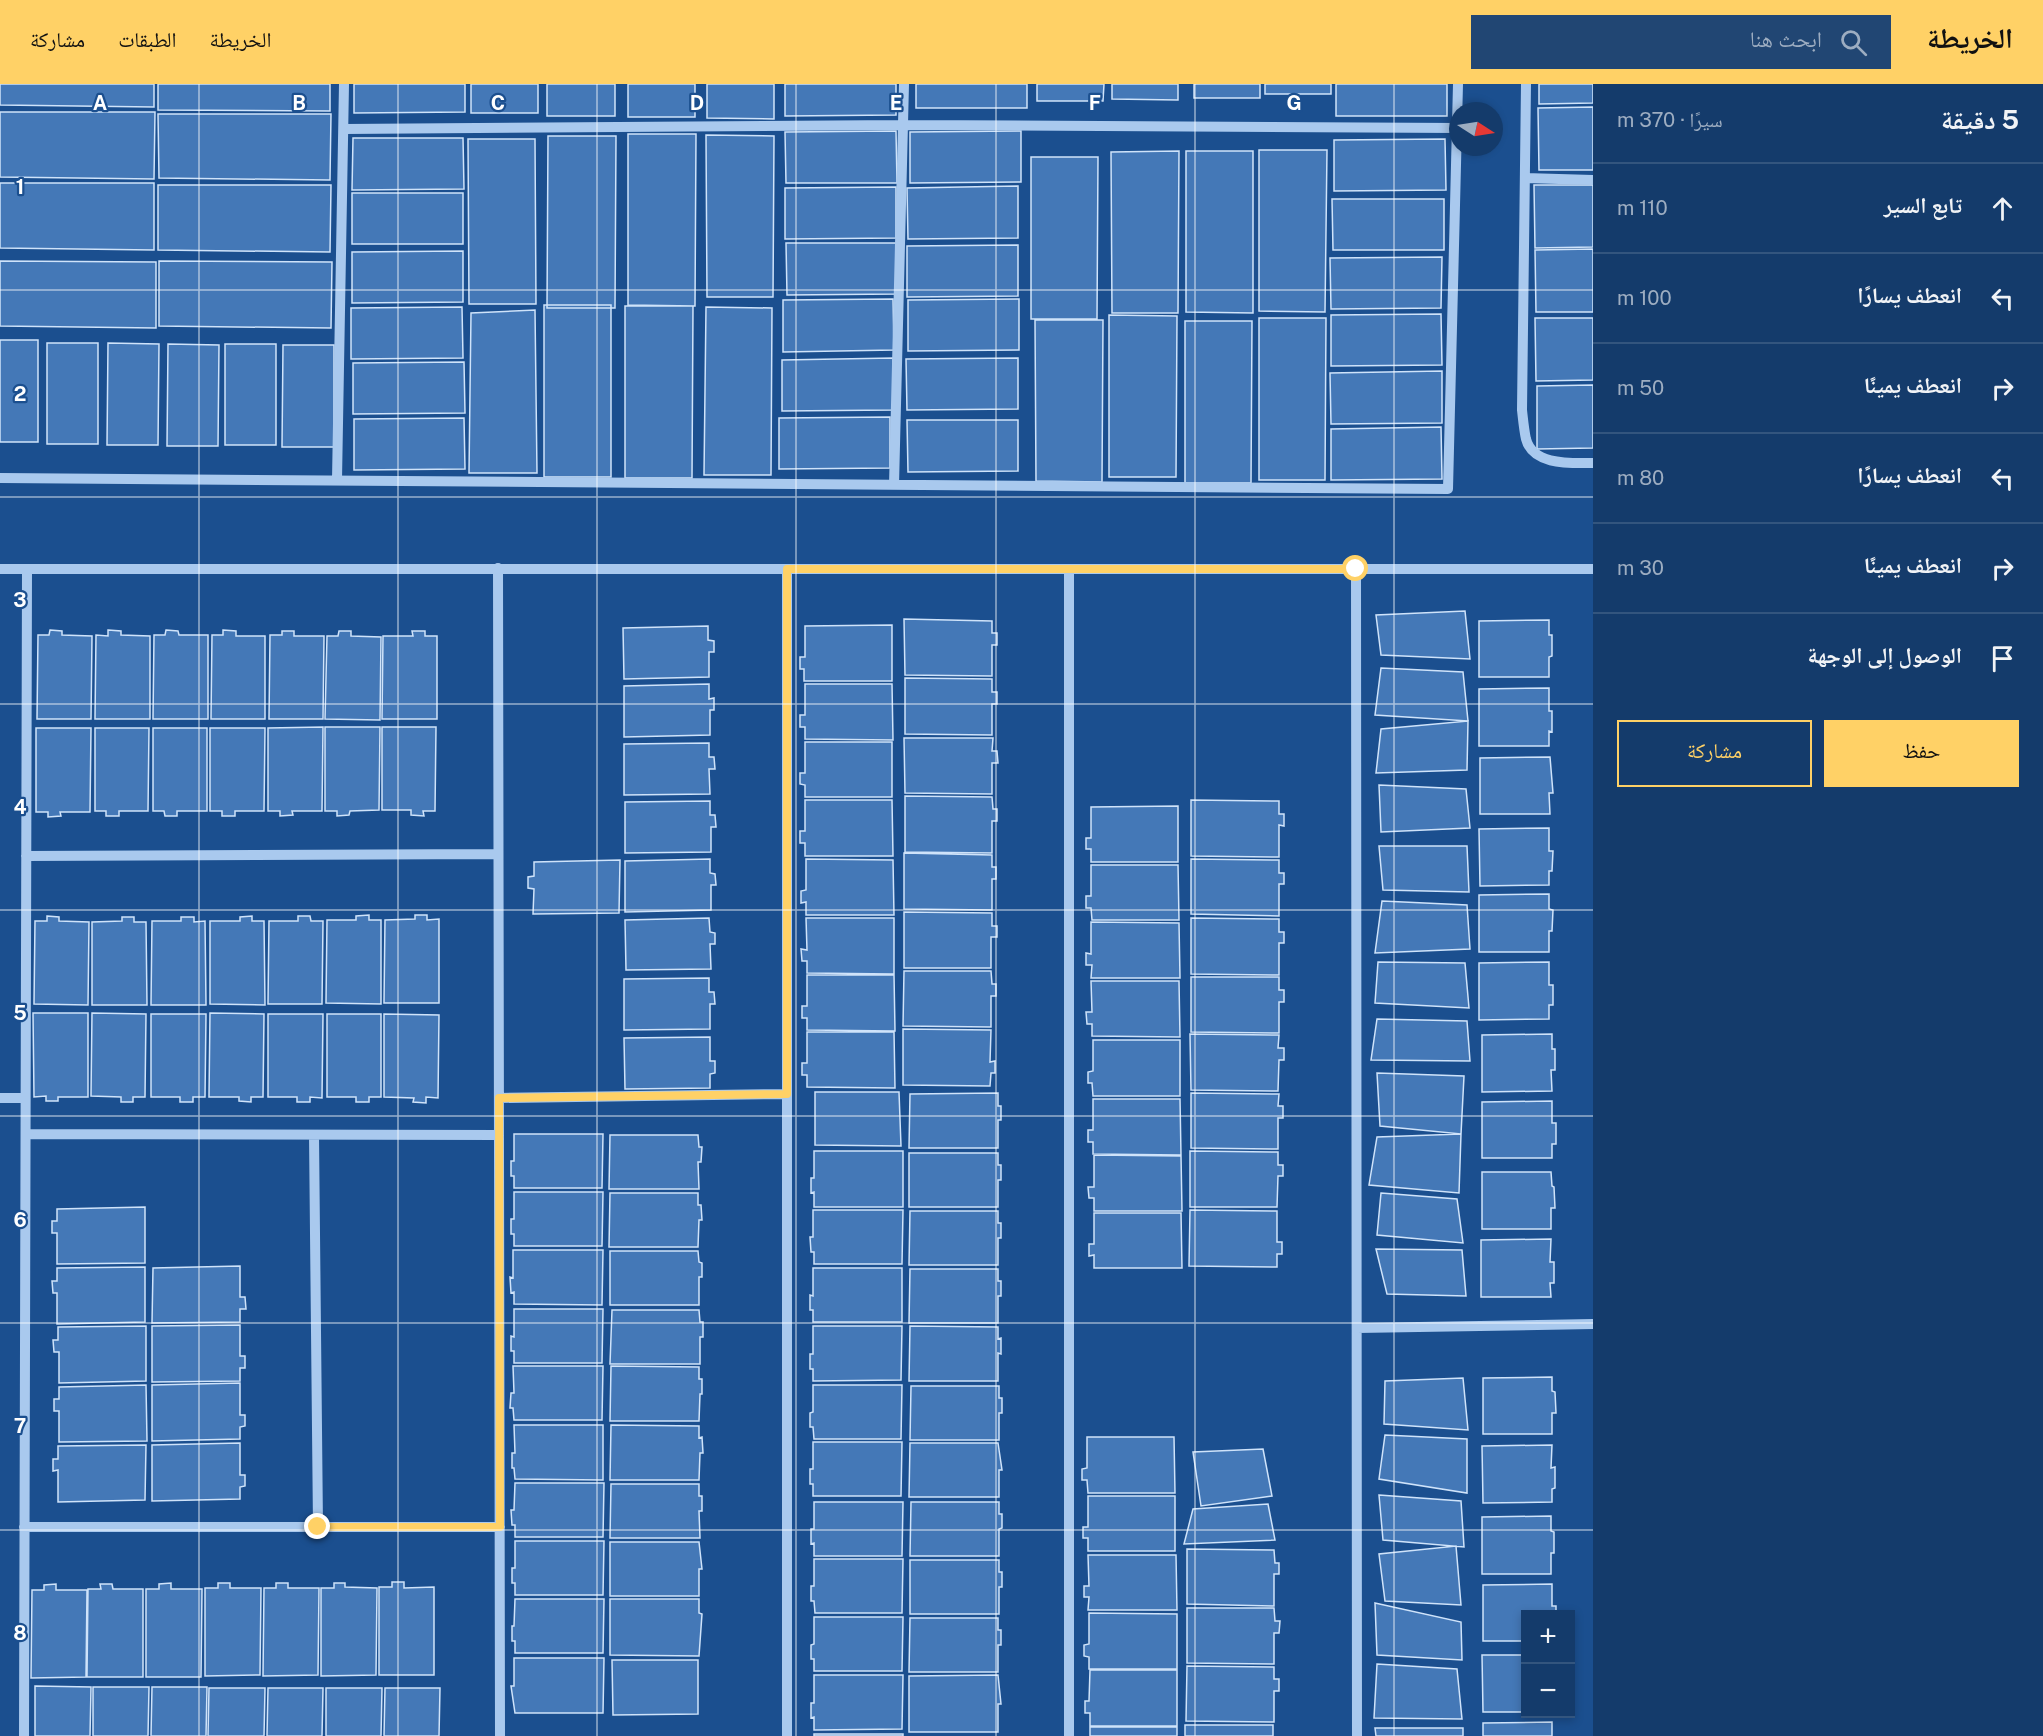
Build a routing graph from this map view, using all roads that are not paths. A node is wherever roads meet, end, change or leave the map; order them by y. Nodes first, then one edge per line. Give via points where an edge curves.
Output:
1 (344, 84) edge
2 (904, 84) edge
3 (1458, 84) edge
4 (1526, 84) edge
5 (1458, 102) edge
6 (903, 125) junction
7 (1449, 128) edge
8 (344, 129) junction
9 (1457, 156) edge
10 (1525, 178) junction
11 (1593, 180) edge
12 (1593, 463) edge
13 (0, 478) edge
14 (337, 480) junction
15 (894, 485) junction
16 (498, 568) junction
17 (0, 569) edge
18 (787, 569) junction
19 (1356, 569) junction
20 (1593, 569) edge
21 (27, 570) junction
22 (1069, 570) junction
23 (498, 854) junction
24 (26, 856) junction
25 (787, 1094) junction
26 (0, 1098) edge
27 (25, 1098) junction
28 (499, 1098) junction
29 (26, 1134) junction
30 (314, 1135) junction
31 (499, 1135) junction
32 (1593, 1324) edge
33 (1357, 1328) junction
34 (24, 1527) junction
35 (318, 1527) junction
36 (500, 1527) junction
37 (24, 1736) edge
38 (500, 1736) edge
39 (787, 1736) edge
40 (1069, 1736) edge
41 (1357, 1736) edge

1 - 8 street
2 - 6 street
3 - 5 street
4 - 10 street
6 - 7 street
6 - 8 street
6 - 15 street
8 - 14 street
9 - 15 street via 1448,489
10 - 11 street
10 - 12 street via 1522,410 1526,441 1541,458
13 - 14 street
14 - 15 street
16 - 18 street
16 - 21 street
16 - 23 street
17 - 21 street
18 - 22 street
18 - 25 street
19 - 20 street
19 - 22 street
19 - 33 street
21 - 24 street
22 - 40 street
23 - 24 street
23 - 28 street
24 - 27 street
25 - 28 street
25 - 39 street
26 - 27 street
27 - 29 street
28 - 31 street
29 - 30 street
29 - 34 street
30 - 31 street
30 - 35 street
31 - 36 street
32 - 33 street
33 - 41 street
34 - 35 street
34 - 37 street
35 - 36 street
36 - 38 street

